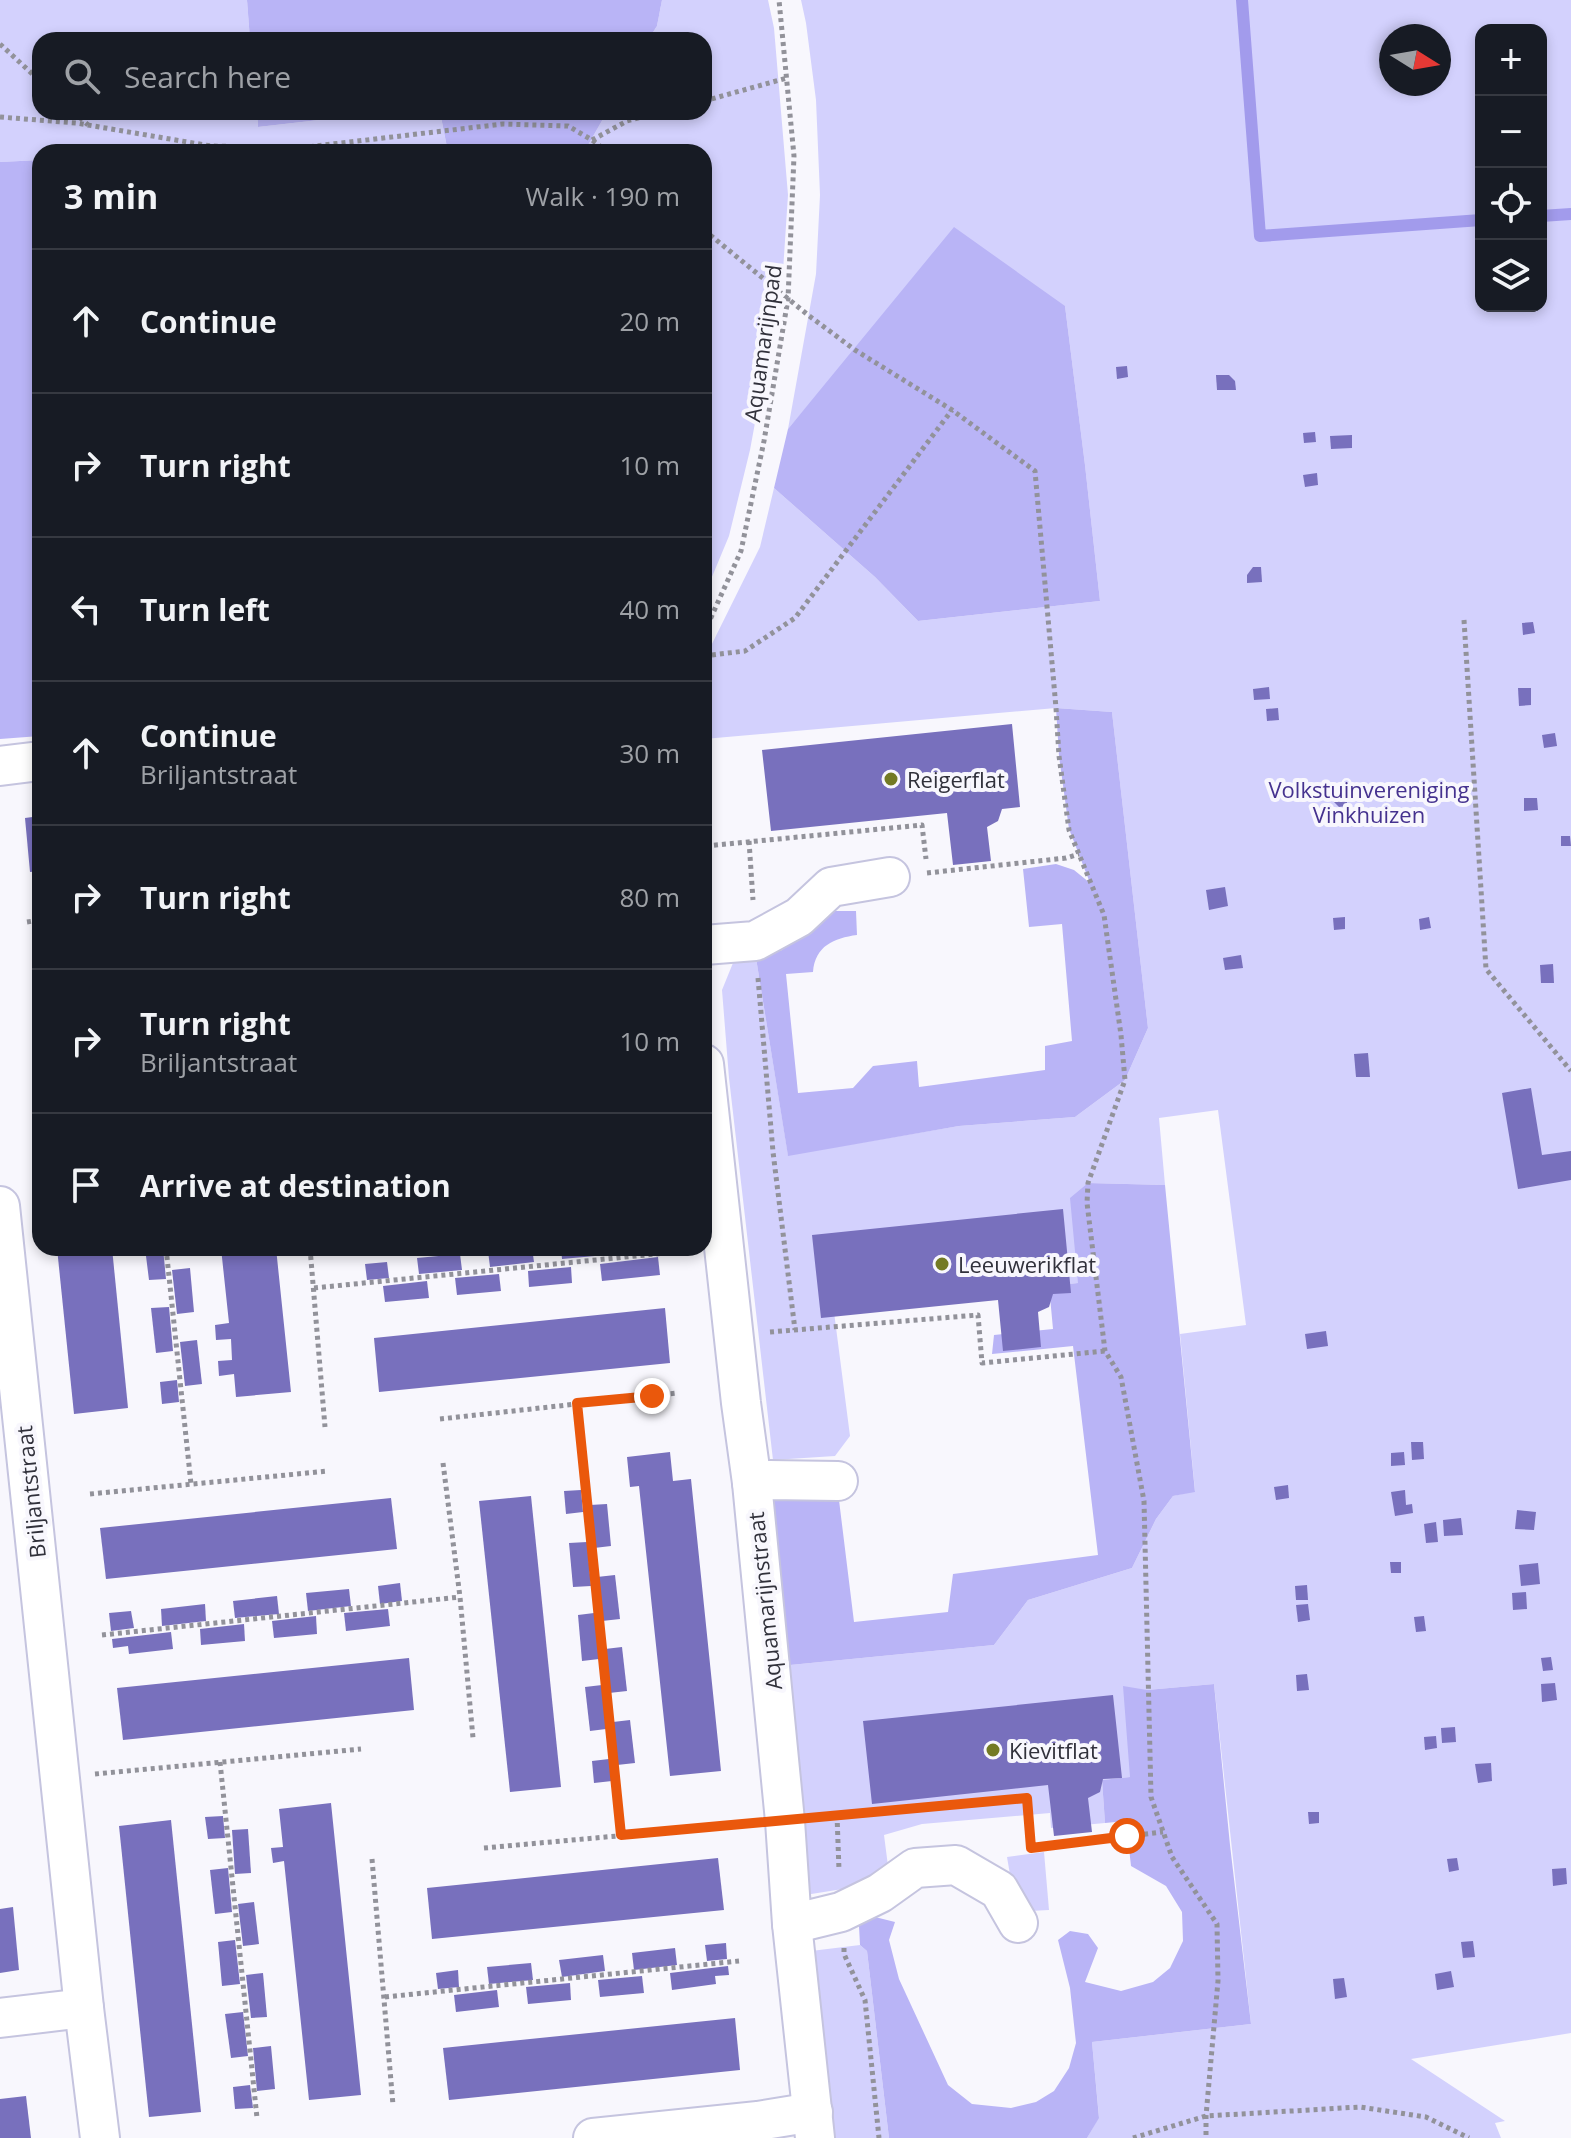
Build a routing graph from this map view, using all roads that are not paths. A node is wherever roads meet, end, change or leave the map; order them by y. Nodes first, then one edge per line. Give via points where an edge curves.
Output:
1 (32, 762) edge
2 (0, 766) edge
3 (890, 877) dead end
4 (712, 944) edge
5 (712, 1137) edge
6 (0, 1206) edge
7 (14, 1479) edge
8 (838, 1481) dead end
9 (752, 1483) junction
10 (1018, 1923) dead end
11 (792, 1924) junction
12 (84, 2008) junction
13 (0, 2018) edge
14 (814, 2125) edge
15 (100, 2138) edge
16 (593, 2138) edge

1 - 2 street
3 - 4 street via 831,887 799,917 755,941
5 - 9 street, Aquamarijnstraat
6 - 7 street, Briljantstraat
7 - 12 street, Briljantstraat via 59,1777
8 - 9 street
9 - 11 street, Aquamarijnstraat
10 - 11 street via 999,1890 956,1865 915,1868 841,1912
11 - 14 street, Aquamarijnstraat
12 - 13 street
12 - 15 street, Briljantstraat
14 - 16 street via 758,2121

